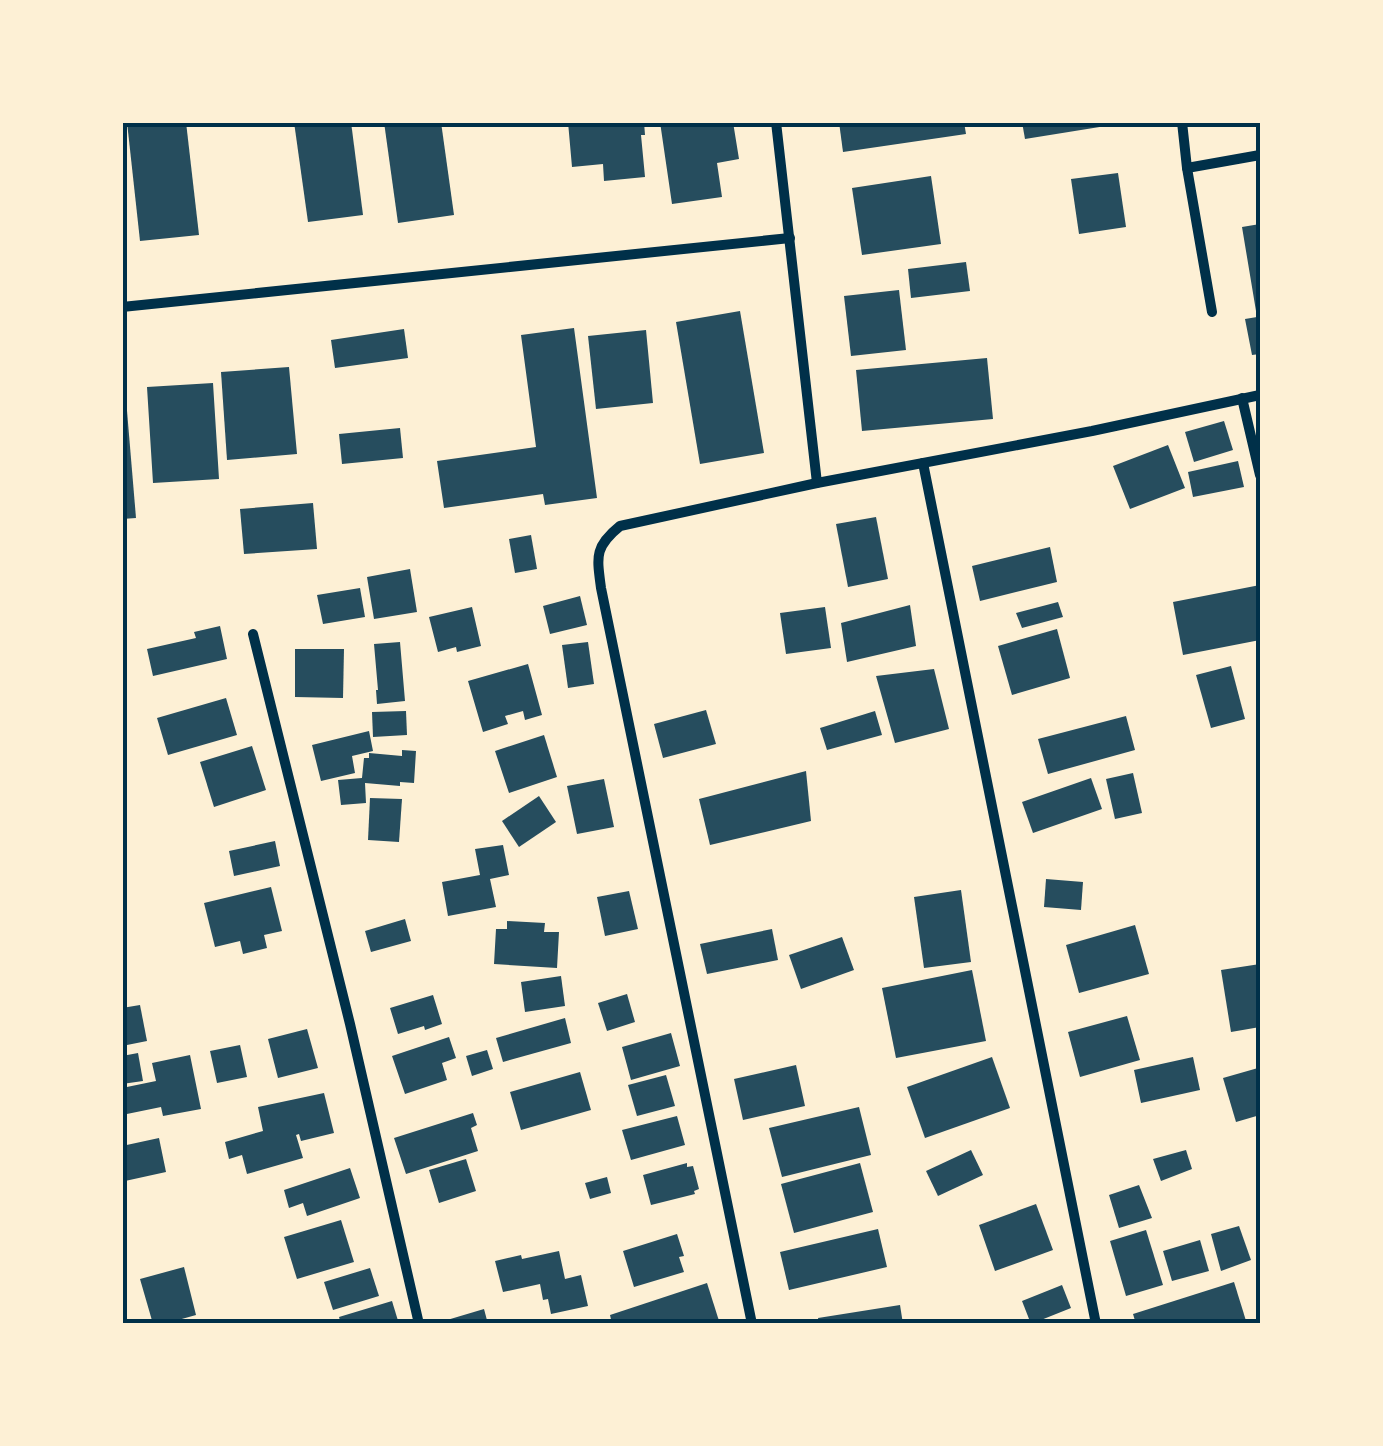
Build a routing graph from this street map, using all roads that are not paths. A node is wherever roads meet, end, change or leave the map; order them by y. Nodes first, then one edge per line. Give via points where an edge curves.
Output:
1 (776, 122) edge
2 (1182, 122) edge
3 (1260, 155) edge
4 (1187, 168) junction
5 (790, 238) junction
6 (122, 307) edge
7 (1212, 312) dead end
8 (1260, 395) edge
9 (1242, 398) junction
10 (923, 463) junction
11 (1260, 475) edge
12 (817, 484) junction
13 (253, 634) dead end
14 (419, 1324) edge
15 (752, 1324) edge
16 (1096, 1324) edge

1 - 5 street
2 - 4 street
3 - 4 street
4 - 7 street
5 - 6 street
5 - 12 street
8 - 9 street
9 - 10 street
9 - 11 street
10 - 12 street
10 - 16 street
12 - 15 street via 620,526 597,554
13 - 14 street

